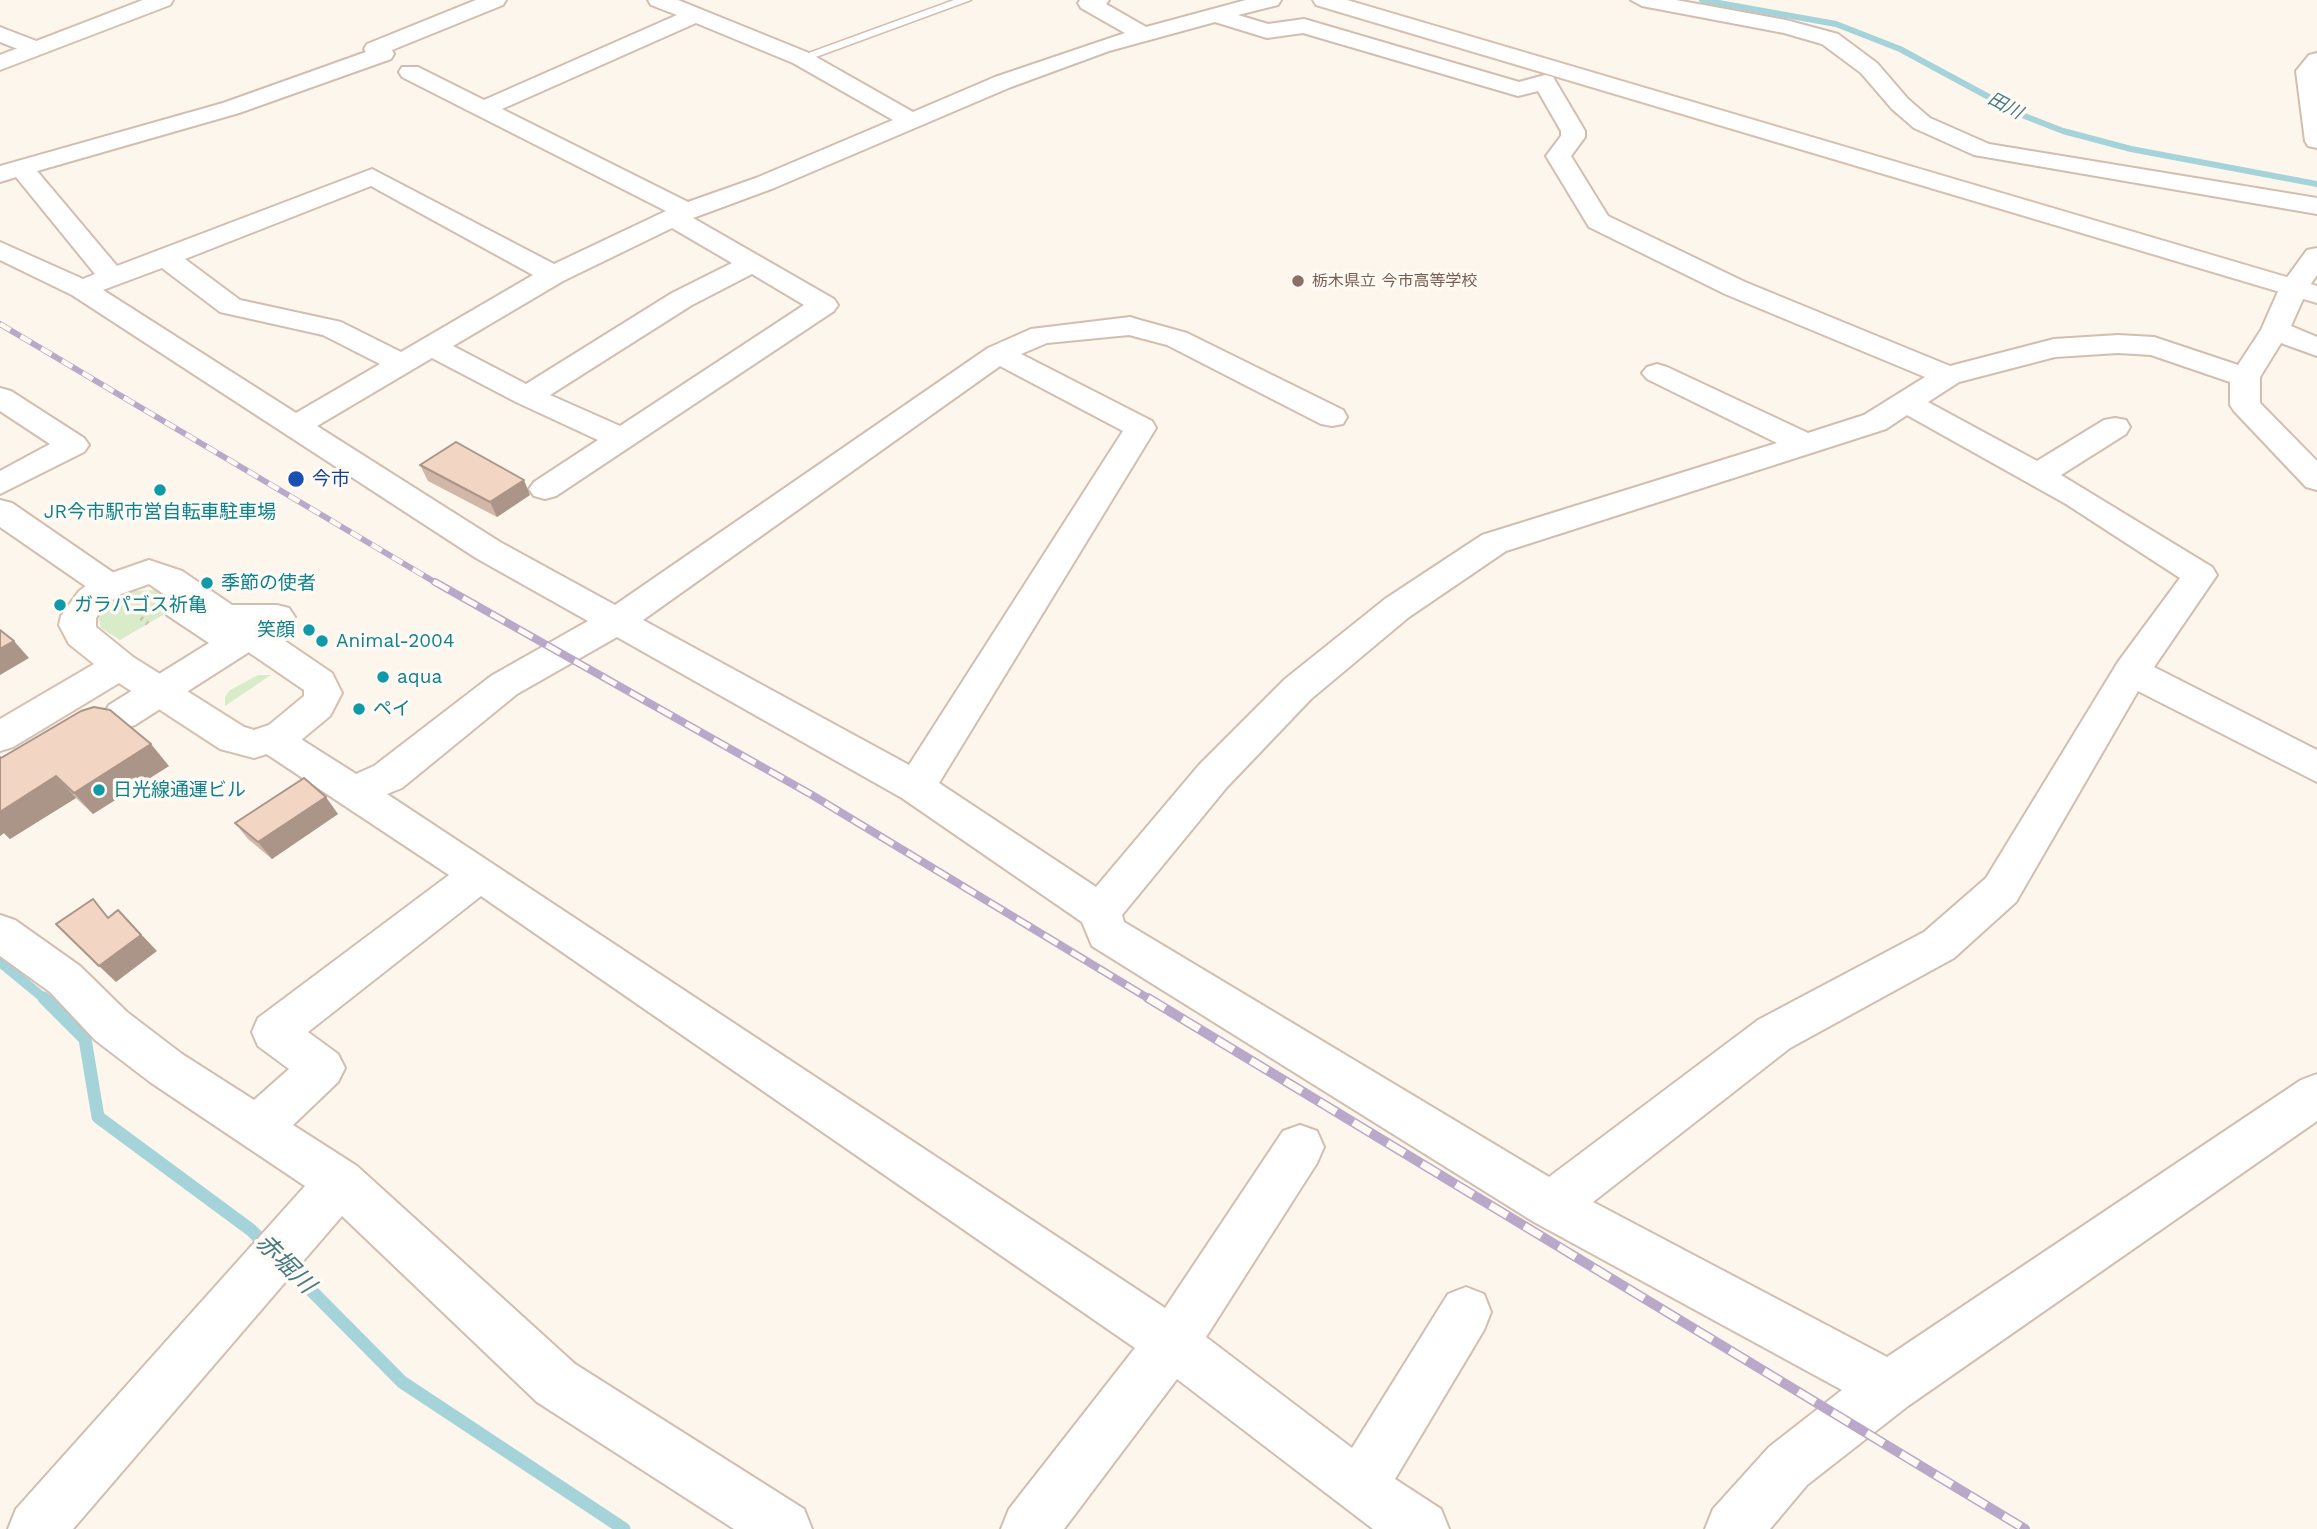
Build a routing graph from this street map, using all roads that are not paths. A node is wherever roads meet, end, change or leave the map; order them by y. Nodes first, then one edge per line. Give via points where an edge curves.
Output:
1 (162, 0) edge
2 (495, 0) edge
3 (659, 0) edge
4 (965, 0) edge
5 (1098, 0) edge
6 (1185, 0) edge
7 (1270, 0) edge
8 (1324, 0) edge
9 (1642, 0) edge
10 (698, 14) junction
11 (1214, 15) junction
12 (0, 34) edge
13 (1144, 34) junction
14 (36, 49) junction
15 (383, 54) junction
16 (801, 58) junction
17 (2317, 60) edge
18 (0, 63) edge
19 (410, 72) junction
20 (385, 81) dead end
21 (481, 110) junction
22 (910, 120) junction
23 (2317, 141) edge
24 (10, 171) edge
25 (2317, 206) edge
26 (680, 214) junction
27 (0, 250) edge
28 (164, 256) junction
29 (2317, 256) edge
30 (751, 264) junction
31 (553, 275) junction
32 (97, 283) junction
33 (2305, 291) edge
34 (2274, 330) junction
35 (433, 346) junction
36 (2317, 347) edge
37 (998, 354) junction
38 (402, 365) junction
39 (1657, 373) dead end
40 (1948, 376) junction
41 (2245, 377) junction
42 (0, 397) edge
43 (527, 397) junction
44 (1906, 402) junction
45 (1332, 417) dead end
46 (294, 427) junction
47 (2115, 428) dead end
48 (621, 438) junction
49 (1805, 444) junction
50 (2038, 475) junction
51 (2317, 480) edge
52 (0, 484) edge
53 (545, 489) dead end
54 (0, 512) edge
55 (109, 586) junction
56 (162, 604) road end
57 (277, 617) dead end
58 (617, 621) junction
59 (231, 630) junction
60 (120, 666) junction
61 (2131, 671) junction
62 (160, 691) junction
63 (122, 715) dead end
64 (0, 737) edge
65 (272, 739) junction
66 (2317, 767) edge
67 (916, 788) junction
68 (353, 791) junction
69 (480, 874) junction
70 (1100, 912) junction
71 (0, 933) edge
72 (2317, 1095) edge
73 (259, 1126) junction
74 (1300, 1147) dead end
75 (340, 1182) junction
76 (1551, 1205) junction
77 (1466, 1312) dead end
78 (1172, 1343) junction
79 (1889, 1387) junction
80 (1359, 1487) junction
81 (36, 1529) edge
82 (784, 1529) edge
83 (1029, 1529) edge
84 (1420, 1529) edge
85 (1733, 1529) edge

1 - 14 street
2 - 15 street via 375,49
3 - 10 street
4 - 16 lane
5 - 13 street via 1089,3
6 - 11 street
7 - 11 street
8 - 33 street
9 - 25 street via 1786,26 1830,39 1869,68 1922,123 1983,150
10 - 16 street
10 - 21 street
11 - 13 street
11 - 40 street via 1267,31 1304,26 1518,89 1545,82 1573,131 1558,156 1598,221 1735,288
12 - 14 street
13 - 22 street via 1003,82
14 - 18 street
15 - 19 street
15 - 24 street via 263,98
16 - 22 street
17 - 23 street via 2307,71
19 - 20 street
19 - 21 street
21 - 26 street
22 - 26 street
24 - 32 street
26 - 30 street
26 - 31 street
27 - 32 street
28 - 31 street via 372,177
28 - 32 street
28 - 38 street via 230,306 331,328
29 - 33 street
30 - 43 street via 682,299
30 - 48 street via 824,305
31 - 35 street
32 - 46 street
33 - 34 street
34 - 36 street
34 - 41 street
35 - 38 street
35 - 43 street
37 - 45 street via 1041,335 1130,326 1177,340
37 - 58 street
37 - 67 street via 1141,428
38 - 46 street
39 - 49 street
40 - 41 street via 2054,348 2118,344 2154,346
40 - 44 street
41 - 51 street via 2245,405
42 - 52 street via 73,445
43 - 48 street
44 - 49 street via 1875,422
44 - 50 street
46 - 58 street via 488,550
47 - 50 street
48 - 53 street
49 - 70 street via 1494,543 1397,608 1298,689 1213,776
50 - 61 street via 2200,575
54 - 55 street
55 - 59 street via 135,575 159,573
55 - 60 street via 91,599 77,625 82,635
56 - 59 street
57 - 59 street
58 - 67 street
58 - 68 street via 504,685 388,777
59 - 62 street
59 - 65 street via 319,682 324,693 317,705
60 - 62 street
60 - 64 street
61 - 66 street
61 - 76 street via 2001,890 1939,944 1774,1034
62 - 63 street
62 - 65 street via 233,739 254,744
65 - 68 street
67 - 70 street
68 - 69 street
69 - 73 street via 274,1032 322,1068
69 - 78 street
70 - 76 street via 1107,933
71 - 73 street via 65,979 111,1026 166,1068
72 - 79 street
73 - 75 street
74 - 78 street
75 - 81 street
75 - 82 street via 556,1383
76 - 79 street
77 - 80 street
78 - 80 street
78 - 83 street
79 - 85 street via 1788,1466
80 - 84 street

